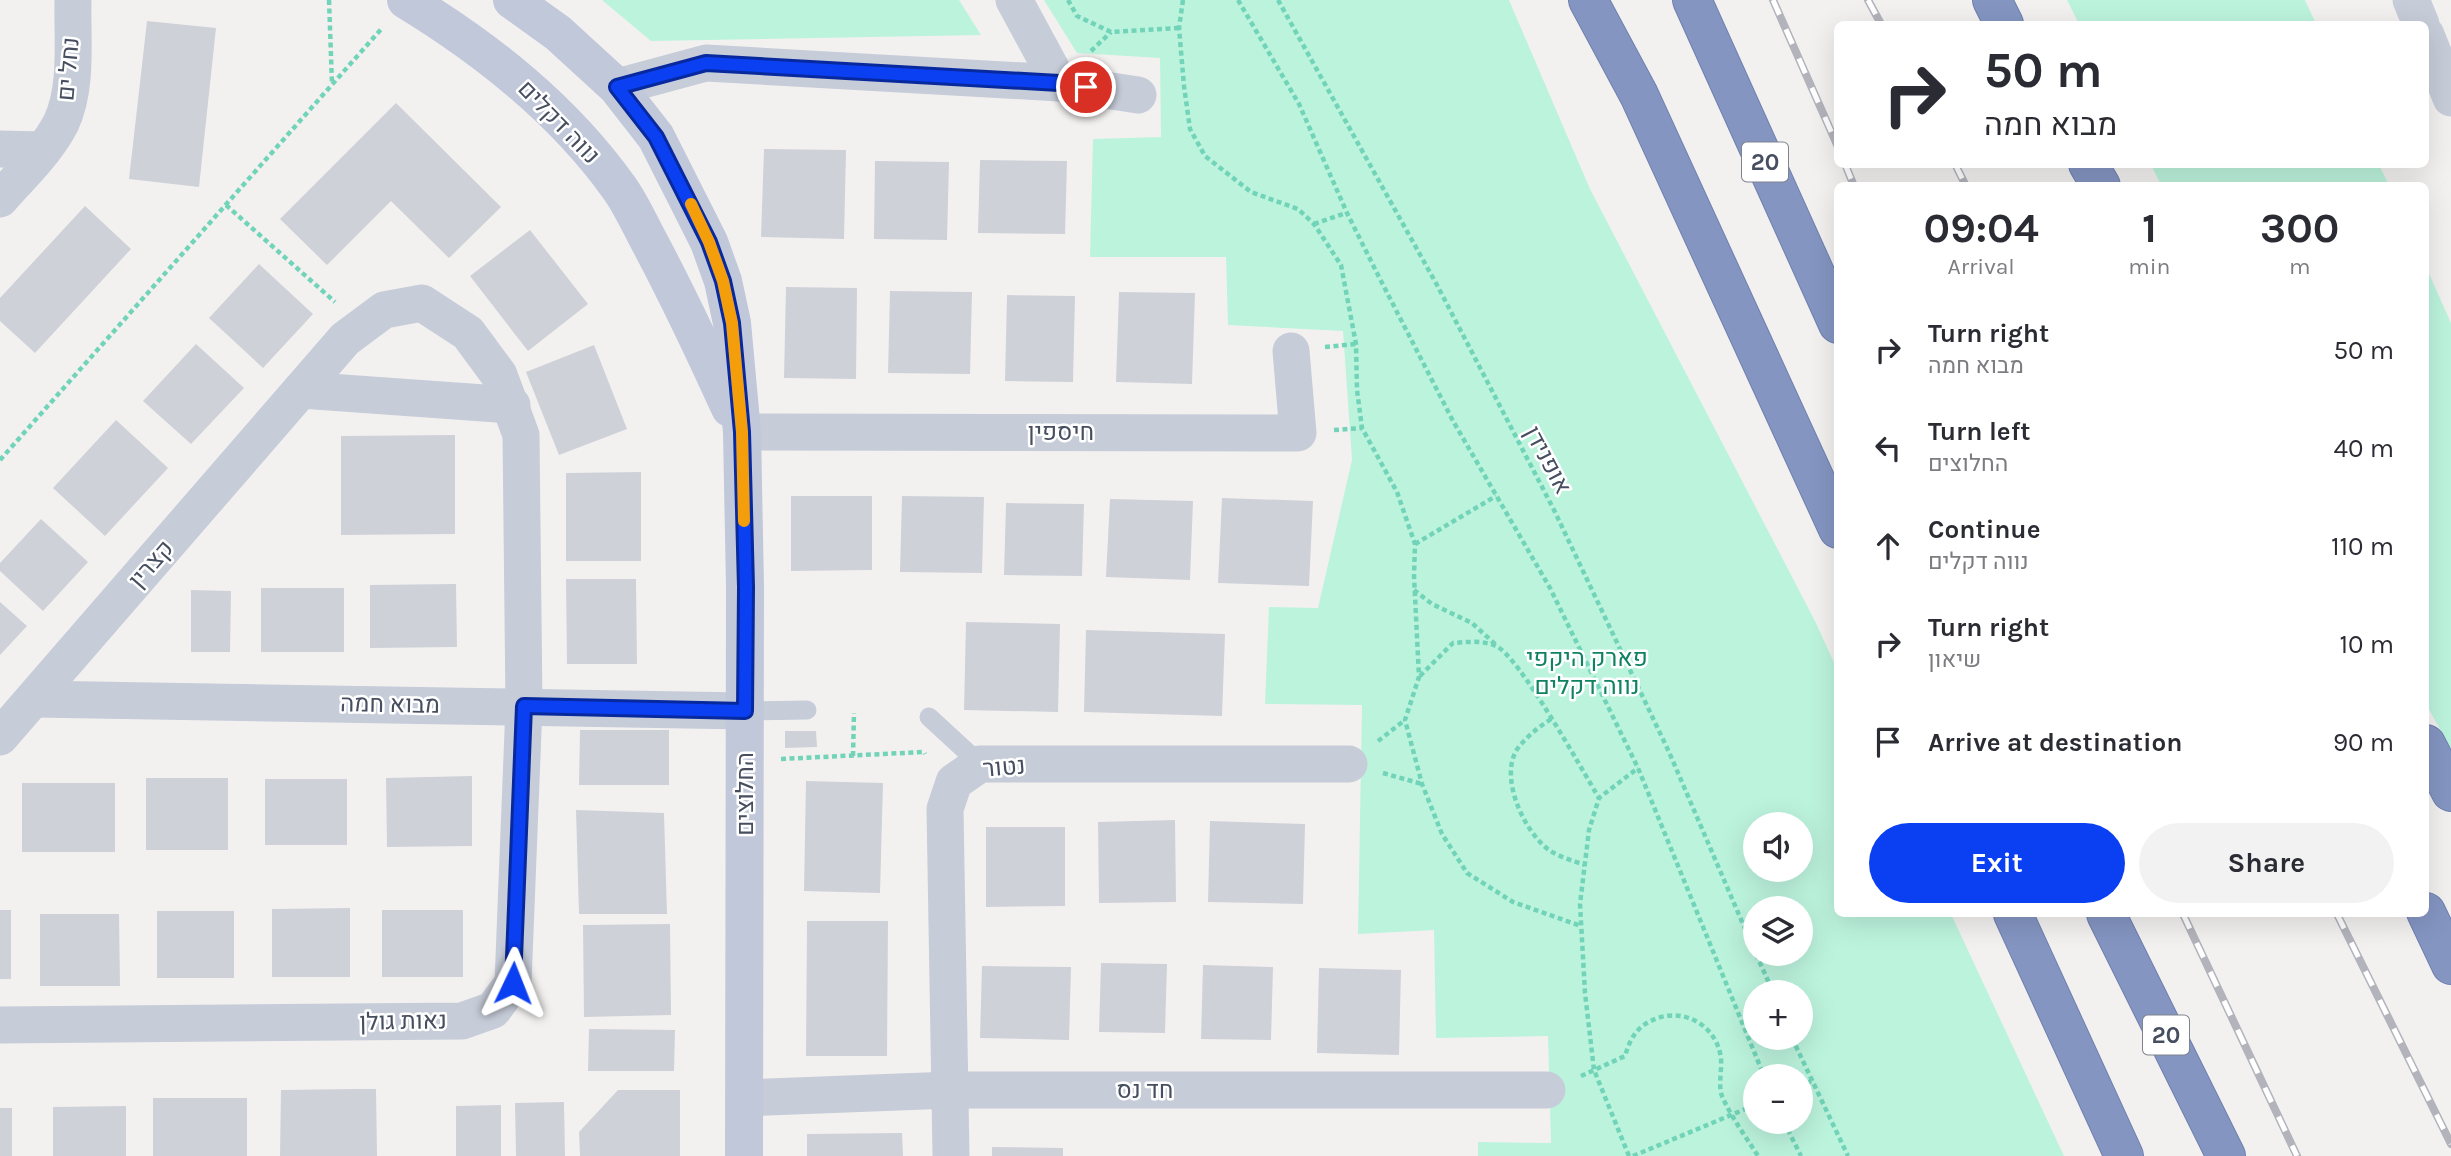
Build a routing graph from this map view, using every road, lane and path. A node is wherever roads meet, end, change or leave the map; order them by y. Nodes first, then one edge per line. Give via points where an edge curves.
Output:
1 (73, 0) edge
2 (329, 0) edge
3 (407, 0) edge
4 (512, 0) edge
5 (1014, 0) edge
6 (1068, 0) edge
7 (1183, 0) edge
8 (1238, 0) edge
9 (1278, 0) edge
10 (1588, 0) edge
11 (1604, 0) edge
12 (1692, 0) edge
13 (2411, 0) edge
14 (2420, 21) edge
15 (1179, 28) junction
16 (2429, 43) edge
17 (1059, 83) junction
18 (332, 85) junction
19 (617, 87) junction
20 (1138, 95) dead end
21 (1639, 95) junction
22 (2451, 98) edge
23 (0, 149) edge
24 (43, 150) junction
25 (0, 199) edge
26 (226, 205) junction
27 (1347, 213) junction
28 (1314, 224) junction
29 (671, 283) joint
30 (1834, 315) edge
31 (362, 326) junction
32 (1291, 351) dead end
33 (300, 390) junction
34 (512, 405) junction
35 (742, 432) junction
36 (0, 460) edge
37 (1496, 496) junction
38 (1834, 520) edge
39 (1415, 544) junction
40 (1414, 590) junction
41 (1499, 647) junction
42 (1419, 677) junction
43 (34, 699) junction
44 (524, 706) junction
45 (807, 710) dead end
46 (745, 711) junction
47 (854, 713) dead end
48 (929, 717) dead end
49 (1551, 719) junction
50 (0, 737) edge
51 (2429, 750) edge
52 (853, 756) junction
53 (745, 761) junction
54 (1349, 764) dead end
55 (1639, 768) junction
56 (967, 773) junction
57 (2451, 792) edge
58 (1599, 798) junction
59 (1585, 865) junction
60 (2014, 917) edge
61 (2107, 917) edge
62 (2428, 917) edge
63 (1743, 923) edge
64 (1581, 926) junction
65 (2451, 965) edge
66 (0, 1025) edge
67 (1759, 1064) edge
68 (1594, 1070) junction
69 (1813, 1086) edge
70 (951, 1090) junction
71 (1547, 1090) joint
72 (744, 1098) junction
73 (1743, 1110) edge
74 (1731, 1114) junction
75 (1790, 1134) edge
76 (744, 1156) edge
77 (951, 1156) edge
78 (1631, 1156) edge
79 (1758, 1156) edge
80 (1801, 1156) edge
81 (1848, 1156) edge
82 (2124, 1156) edge
83 (2226, 1156) edge

1 - 24 street, נחל ים via 71,90 61,122
2 - 18 path
3 - 18 path
3 - 29 street, נווה דקלים via 502,66 573,130 621,191
4 - 19 street via 558,33
5 - 17 street
6 - 15 path via 1077,16 1111,32
7 - 15 path
8 - 27 path via 1299,104
9 - 63 path, אופנידן via 1437,285 1554,510 1669,752
10 - 21 highway
11 - 21 highway
12 - 30 highway, 20
13 - 14 street
15 - 28 path via 1190,128 1205,156 1251,192 1298,209
16 - 22 street
17 - 19 street via 706,63
17 - 20 street
18 - 26 path
19 - 35 street, החלוצים via 656,137 709,242 732,323
21 - 38 highway
23 - 24 street
24 - 25 street, נחל ים
26 - 31 path
26 - 36 path
27 - 28 path
27 - 37 path
28 - 39 path via 1341,265 1356,344 1362,428 1397,492
29 - 35 street, החלוצים
31 - 33 street, קצרין
31 - 34 street, קצרין via 384,310 422,303 468,333 499,375
32 - 35 street, חיספין via 1298,433
33 - 34 street
33 - 43 street, קצרין
34 - 44 street, קצרין via 521,435
35 - 46 street, החלוצים
37 - 39 path
37 - 55 path via 1550,588
39 - 40 path
40 - 41 path via 1472,623
40 - 42 path
41 - 42 path via 1484,642 1452,643
41 - 49 path
42 - 64 path via 1405,720 1427,797 1442,834 1467,873 1513,902
43 - 44 street, מבוא חמה
43 - 50 street, קצרין
44 - 46 street, מבוא חמה
44 - 66 street, נאות גולן via 513,983 493,1010 462,1021
45 - 46 lane
46 - 53 street, החלוצים
47 - 52 path
48 - 56 lane
49 - 58 path
49 - 59 path via 1517,750 1511,779 1528,827 1550,851
51 - 57 highway
52 - 53 path
52 - 56 path via 923,752
53 - 72 street, החלוצים
54 - 56 street, נטור
55 - 58 path
55 - 67 path
56 - 70 street, נטור via 945,809
58 - 59 path
59 - 64 path
60 - 82 highway
61 - 83 highway, 20
62 - 65 highway
64 - 68 path
68 - 71 path
68 - 74 path via 1625,1056 1631,1037 1645,1023 1668,1015 1684,1016 1702,1023 1713,1037 1721,1055 1720,1093
68 - 78 path
69 - 81 path
70 - 71 street, חד נס
70 - 72 street, חד נס
70 - 77 street, נטור
72 - 76 street, החלוצים
73 - 74 path
74 - 78 path
74 - 79 path
75 - 80 path

